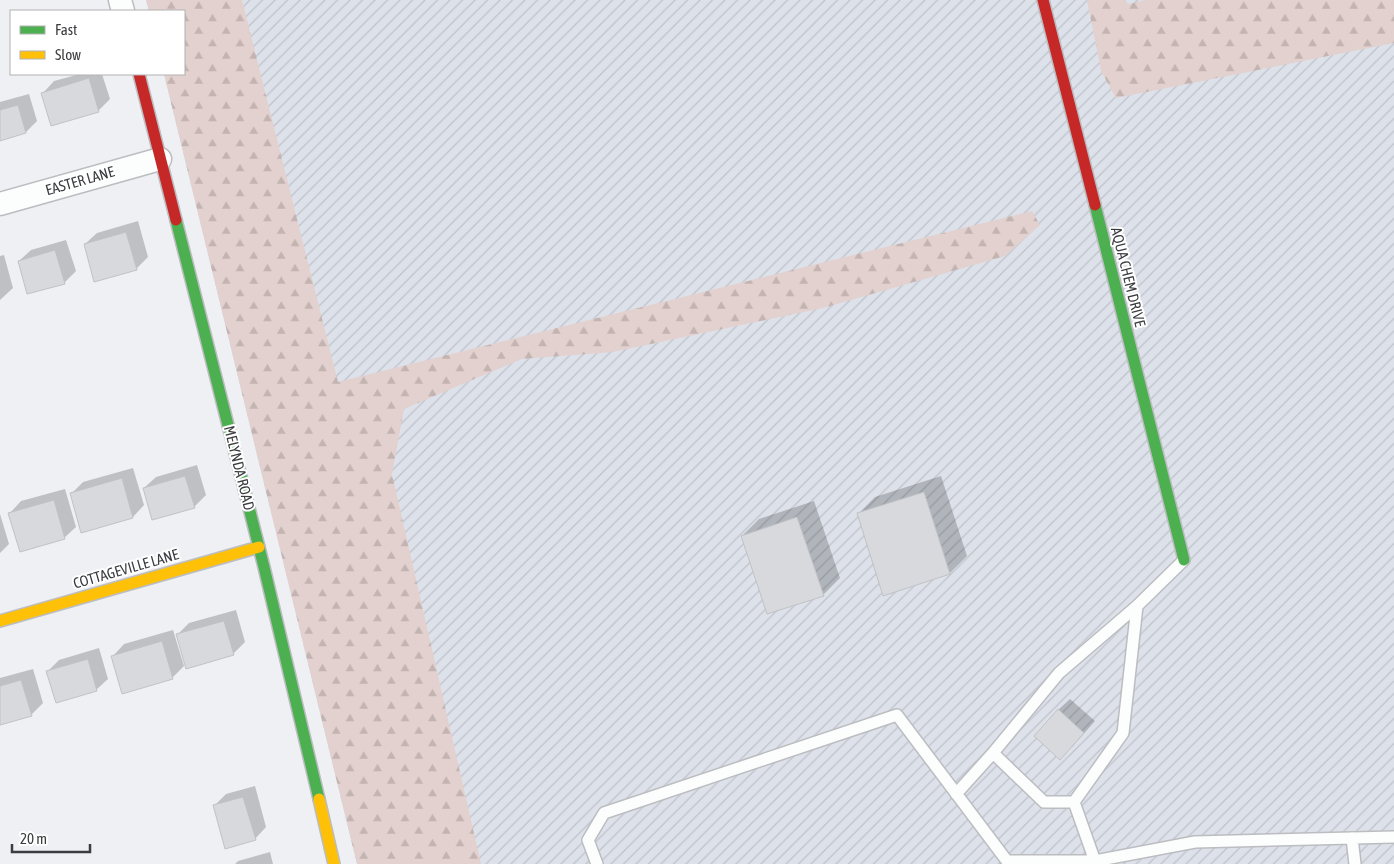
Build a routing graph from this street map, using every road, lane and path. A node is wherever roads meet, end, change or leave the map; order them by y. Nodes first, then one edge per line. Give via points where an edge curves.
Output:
1 (1043, 0) edge
2 (139, 75) edge
3 (160, 159) junction
4 (0, 204) edge
5 (259, 547) junction
6 (1184, 560) joint
7 (1137, 606) junction
8 (0, 621) edge
9 (993, 753) junction
10 (956, 794) junction
11 (1074, 802) junction
12 (1394, 837) edge
13 (1352, 838) junction
14 (1095, 862) edge
15 (1006, 863) edge
16 (334, 864) edge
17 (597, 864) edge
18 (1355, 864) edge

1 - 6 street, AQUA CHEM DRIVE
2 - 3 street, MELYNDA ROAD
3 - 4 street, EASTER LANE
3 - 5 street, MELYNDA ROAD
5 - 8 street, COTTAGEVILLE LANE
5 - 16 street, MELYNDA ROAD
6 - 7 lane
7 - 9 lane via 1059,673
7 - 11 lane via 1123,733
9 - 10 lane
9 - 11 lane via 1044,802
10 - 15 lane
10 - 17 lane via 897,715 604,813 588,840
11 - 14 lane
12 - 13 lane
13 - 14 lane via 1195,842
13 - 18 lane
14 - 15 lane

